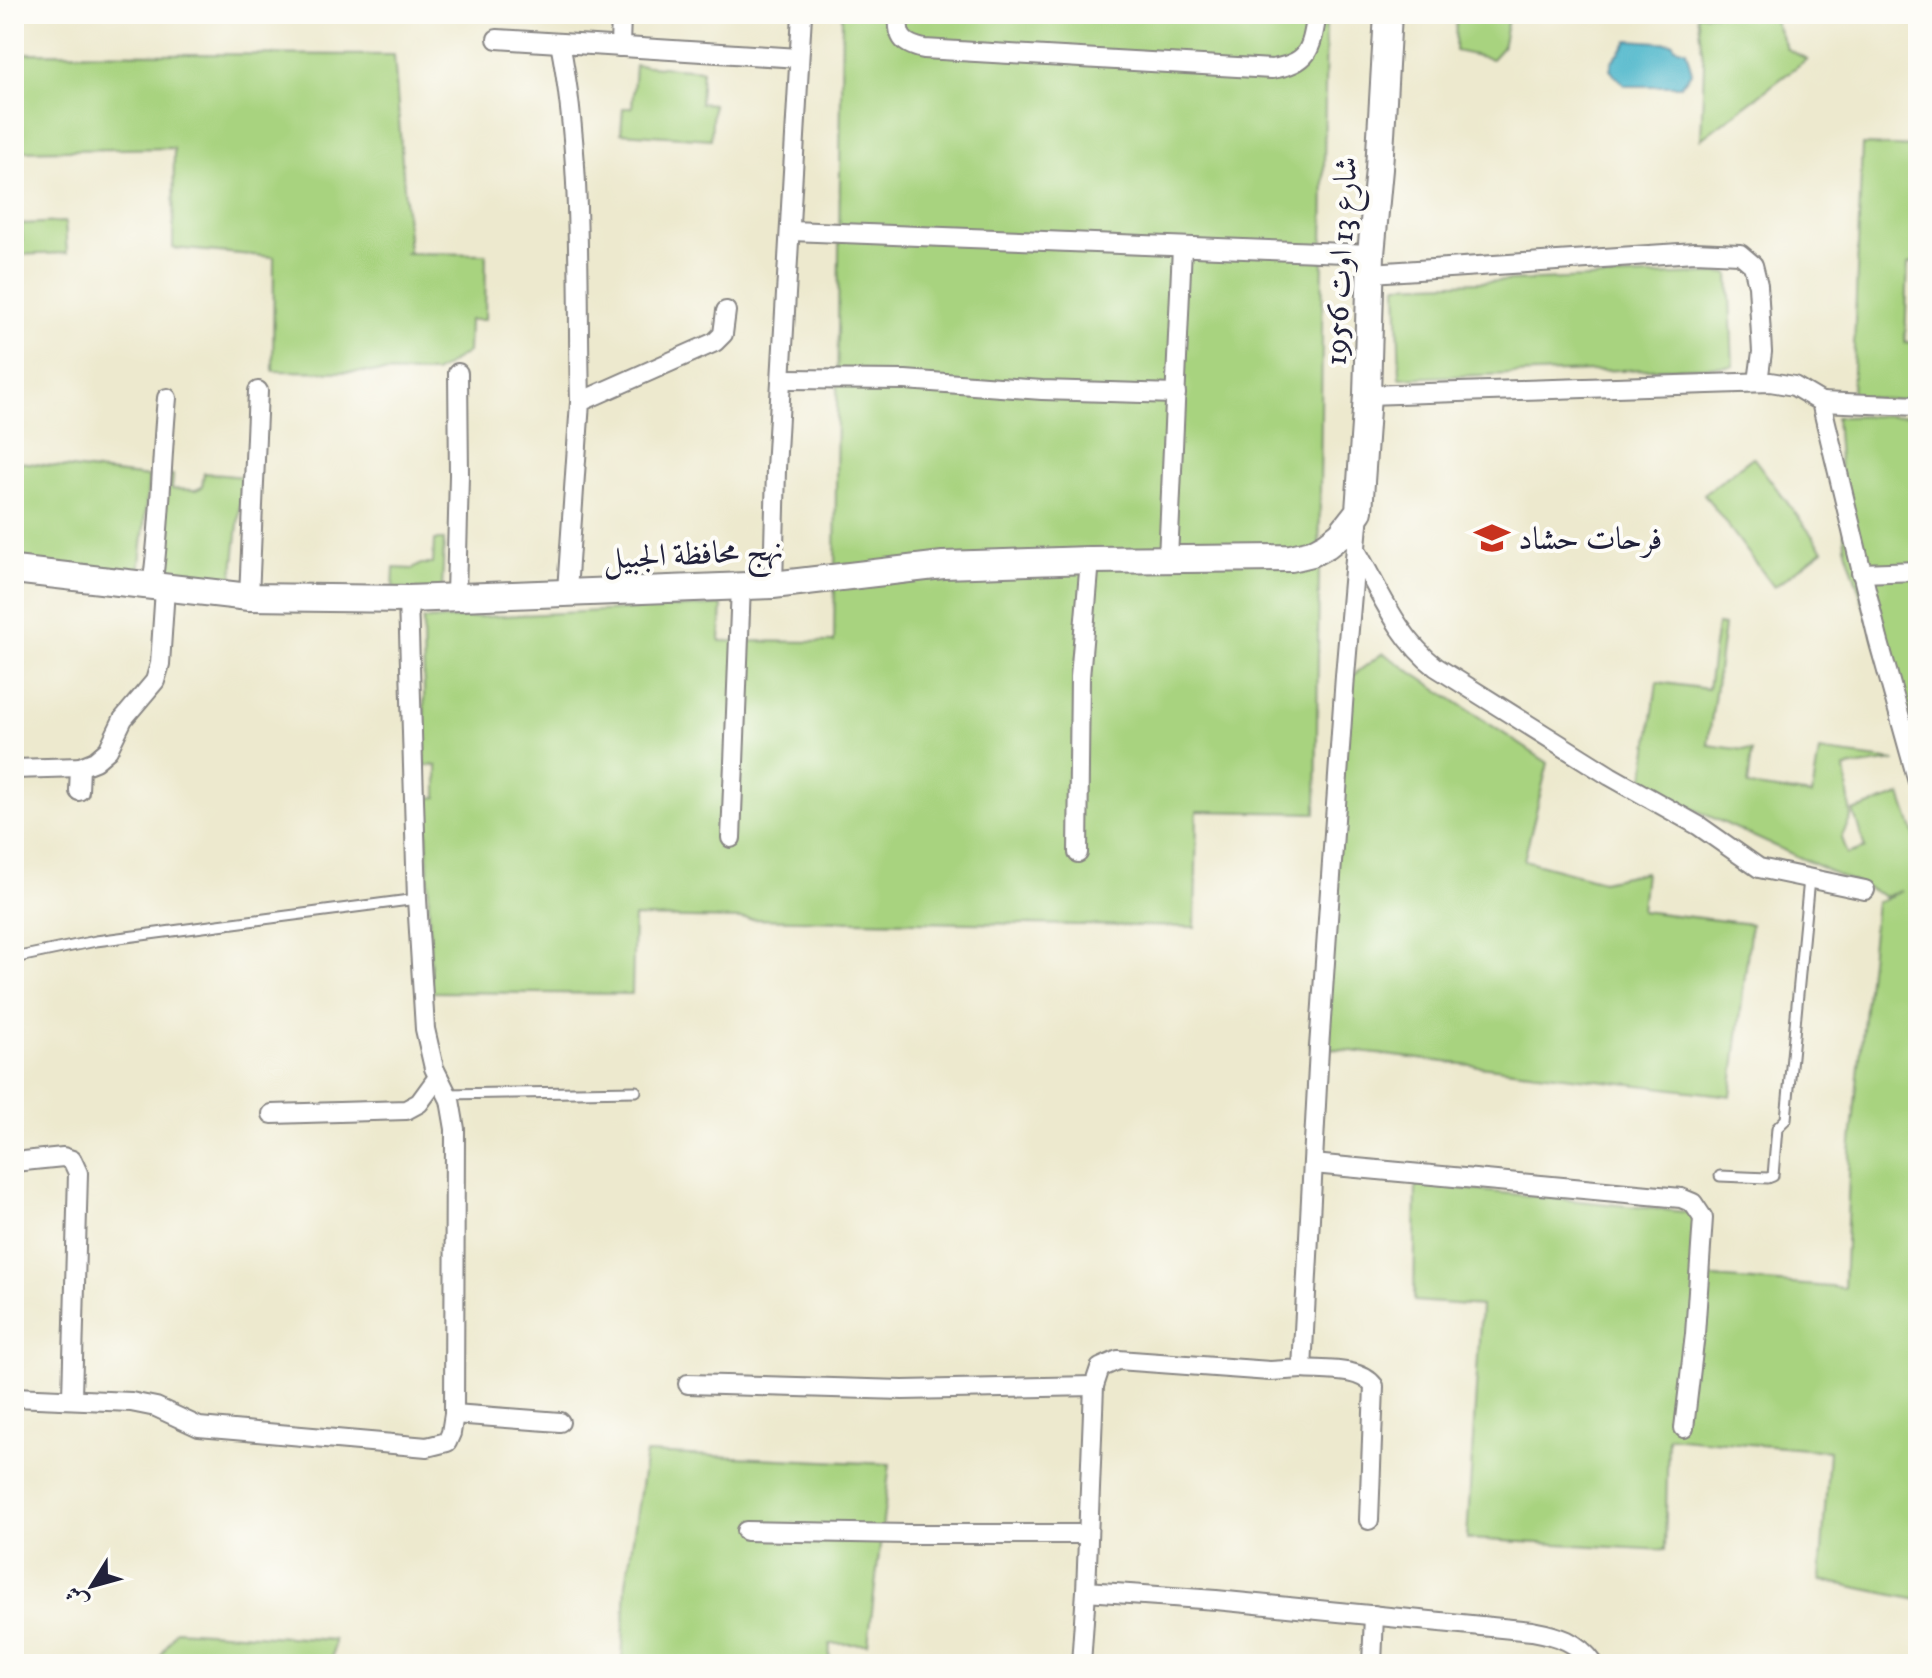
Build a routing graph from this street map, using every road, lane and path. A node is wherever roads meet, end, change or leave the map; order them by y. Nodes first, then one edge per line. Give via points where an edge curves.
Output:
1 (621, 14) edge
2 (802, 14) edge
3 (899, 14) edge
4 (1317, 14) edge
5 (1388, 14) edge
6 (497, 39) dead end
7 (560, 43) junction
8 (620, 47) junction
9 (799, 58) junction
10 (791, 231) junction
11 (1182, 247) junction
12 (1371, 263) junction
13 (726, 311) dead end
14 (458, 373) dead end
15 (783, 379) junction
16 (1758, 382) junction
17 (258, 391) dead end
18 (1176, 394) junction
19 (1367, 395) junction
20 (167, 398) dead end
21 (580, 402) junction
22 (1821, 402) junction
23 (1918, 406) edge
24 (1359, 511) junction
25 (1357, 552) junction
26 (1168, 559) junction
27 (1090, 560) junction
28 (14, 570) edge
29 (1918, 571) edge
30 (1861, 573) junction
31 (773, 585) junction
32 (741, 586) junction
33 (158, 588) junction
34 (567, 591) junction
35 (456, 596) junction
36 (249, 597) junction
37 (408, 599) junction
38 (80, 767) junction
39 (14, 769) edge
40 (1918, 782) edge
41 (79, 791) dead end
42 (731, 838) dead end
43 (1078, 853) dead end
44 (1809, 879) junction
45 (1865, 890) dead end
46 (417, 899) junction
47 (19, 957) dead end
48 (438, 1077) junction
49 (636, 1091) dead end
50 (447, 1094) junction
51 (272, 1114) dead end
52 (14, 1162) edge
53 (1313, 1164) junction
54 (1720, 1176) dead end
55 (1302, 1369) junction
56 (688, 1384) dead end
57 (1094, 1386) junction
58 (14, 1397) edge
59 (72, 1397) junction
60 (454, 1414) junction
61 (560, 1422) dead end
62 (1684, 1428) dead end
63 (1369, 1520) dead end
64 (746, 1531) dead end
65 (1088, 1534) junction
66 (1086, 1591) junction
67 (1374, 1615) junction
68 (1591, 1662) edge
69 (1081, 1664) edge
70 (1372, 1664) edge

1 - 8 street
2 - 9 street
3 - 4 street via 898,35 924,49 1272,69 1293,66 1305,56
5 - 12 street, شارع 13 اوت 1956
6 - 7 street
7 - 8 street
7 - 21 street via 577,219
8 - 9 street
9 - 10 street
10 - 11 street
10 - 15 street
11 - 12 street
11 - 18 street
12 - 16 street via 1740,254 1753,265 1758,285
12 - 19 street, شارع 13 اوت 1956
13 - 21 street via 723,334 715,342
14 - 35 street
15 - 18 street
15 - 31 street
16 - 19 street
16 - 22 street via 1794,386
17 - 36 street
18 - 26 street
19 - 24 street, شارع 13 اوت 1956
20 - 33 street
21 - 34 street
22 - 23 street
22 - 30 street
24 - 25 street
24 - 26 street, نهج محافظة الجبيل via 1341,534 1312,553 1291,558
25 - 44 street via 1408,640 1436,667 1759,868
25 - 53 street
26 - 27 street, نهج محافظة الجبيل
27 - 31 street, نهج محافظة الجبيل via 943,565
27 - 43 street via 1080,677
28 - 33 street, نهج محافظة الجبيل
29 - 30 street
30 - 40 street
31 - 32 street, نهج محافظة الجبيل
32 - 34 street, نهج محافظة الجبيل
32 - 42 street
33 - 36 street, نهج محافظة الجبيل
33 - 38 street via 160,664 155,681 123,719 108,750
34 - 35 street, نهج محافظة الجبيل
35 - 37 street, نهج محافظة الجبيل
36 - 37 street, نهج محافظة الجبيل
37 - 46 street
38 - 39 street
38 - 41 street
44 - 45 street
44 - 54 lane via 1786,1119 1777,1128 1773,1176
46 - 47 lane via 96,941
46 - 48 street via 425,1029
48 - 50 street
48 - 51 street via 419,1103 406,1110
49 - 50 lane
50 - 60 street via 455,1129
52 - 59 street via 63,1157 72,1160 78,1173
53 - 55 street
53 - 62 street via 1693,1203 1703,1218
55 - 57 street via 1118,1360 1100,1368
55 - 63 street via 1359,1374 1374,1386
56 - 57 street via 903,1390
57 - 65 street
58 - 59 street
59 - 60 street via 156,1407 199,1427 427,1447 447,1442
60 - 61 street
64 - 65 street
65 - 66 street
66 - 67 street
66 - 69 street
67 - 68 street via 1558,1635 1583,1649
67 - 70 street

